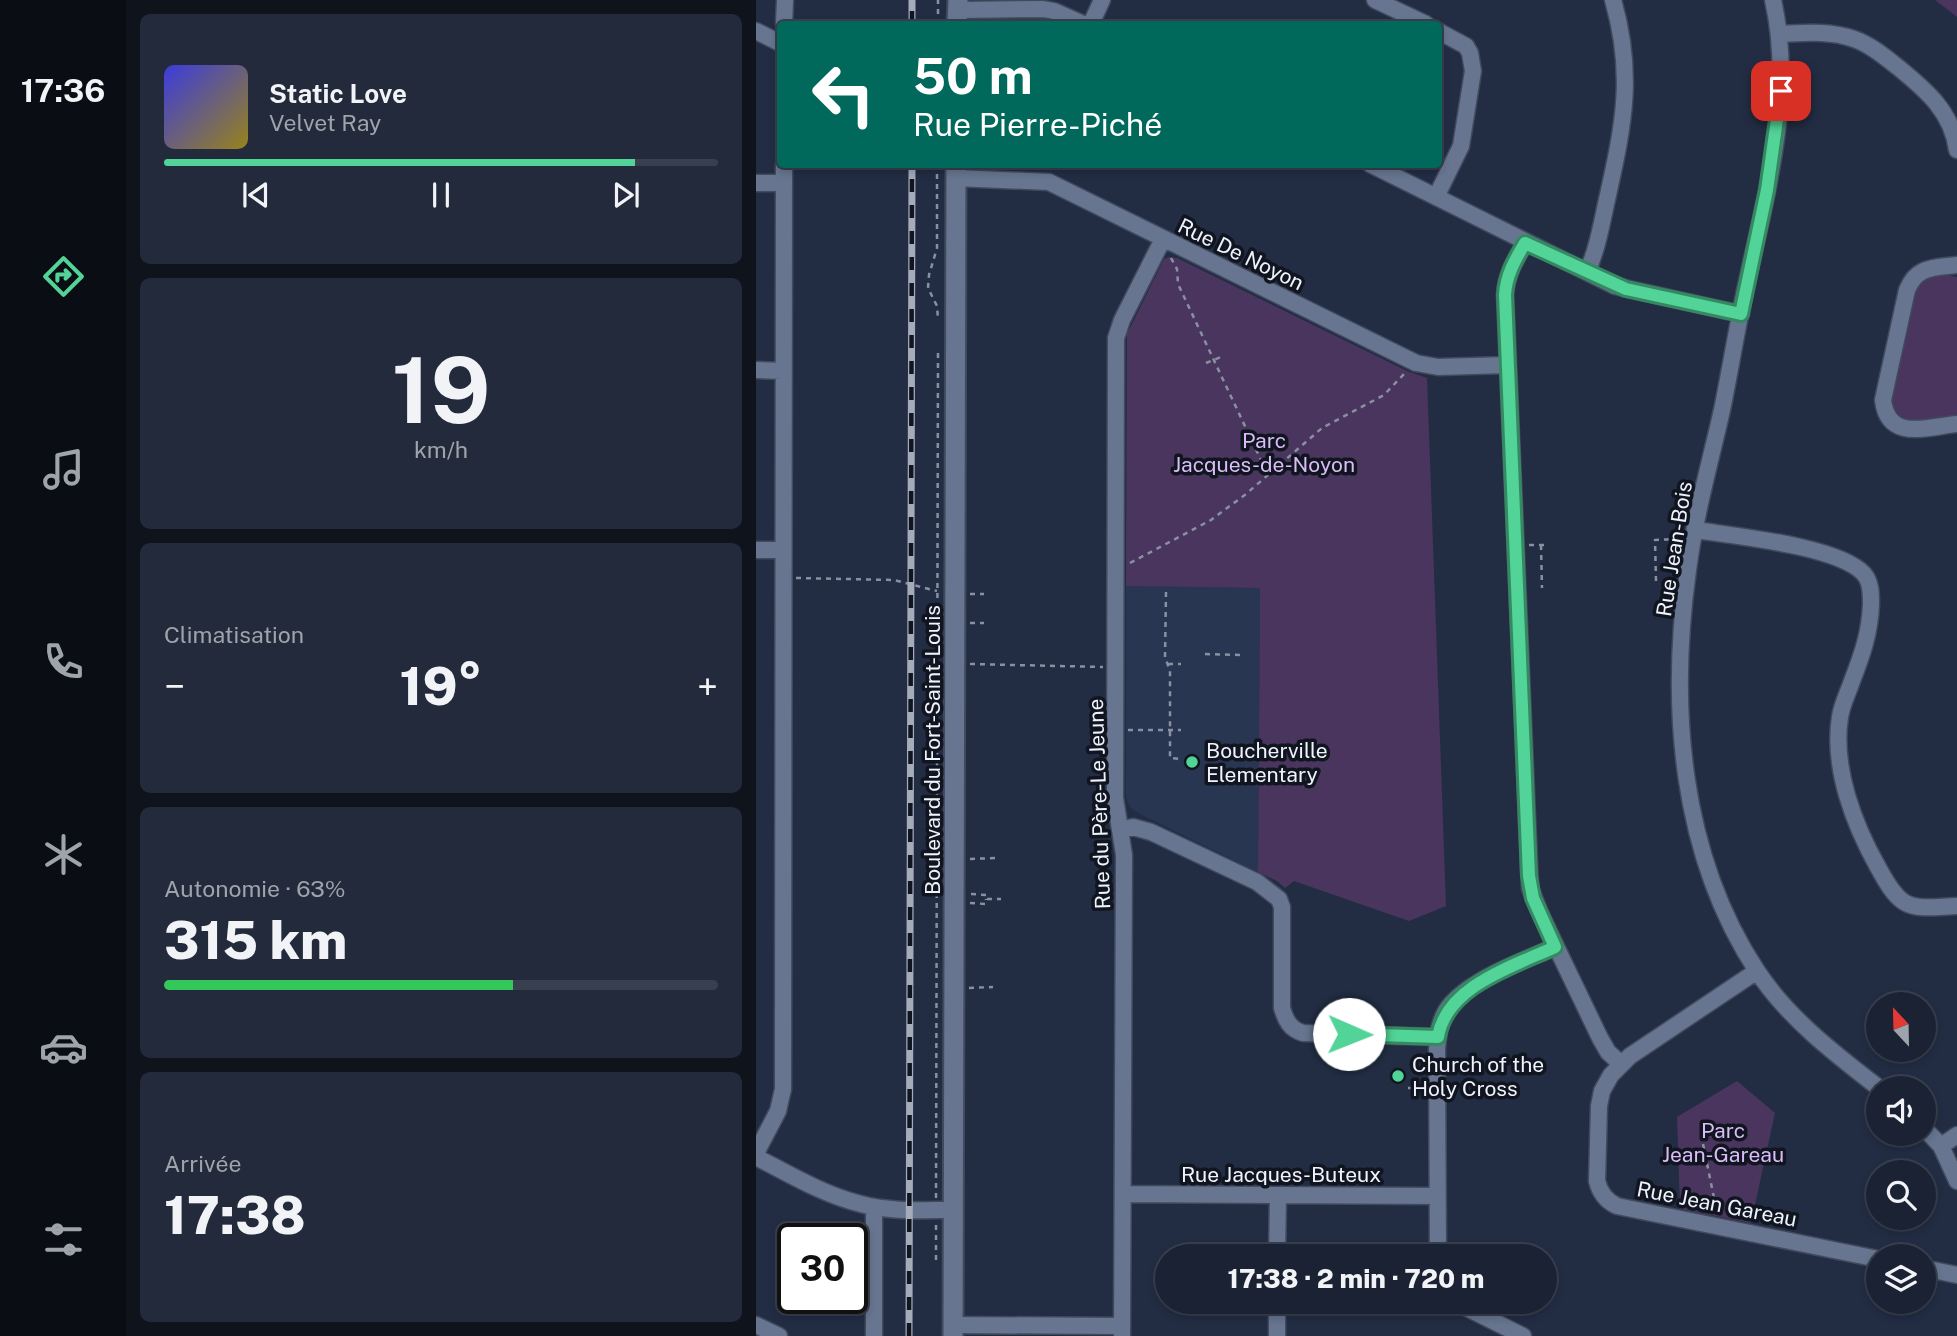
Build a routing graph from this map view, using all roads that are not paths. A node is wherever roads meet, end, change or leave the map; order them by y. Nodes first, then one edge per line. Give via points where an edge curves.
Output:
1 (785, 0) edge
2 (1102, 0) edge
3 (1374, 0) edge
4 (1613, 0) edge
5 (1773, 0) edge
6 (958, 11) edge
7 (785, 21) edge
8 (1076, 21) edge
9 (1092, 21) edge
10 (1420, 21) edge
11 (756, 31) edge
12 (1442, 33) edge
13 (1779, 34) junction
14 (777, 42) edge
15 (1957, 150) edge
16 (784, 168) edge
17 (1378, 168) edge
18 (956, 171) edge
19 (756, 183) edge
20 (784, 183) junction
21 (1436, 197) junction
22 (1163, 239) junction
23 (1525, 243) junction
24 (1957, 265) edge
25 (1587, 272) junction
26 (1741, 314) junction
27 (1507, 365) junction
28 (756, 370) edge
29 (783, 370) junction
30 (1957, 424) edge
31 (1690, 534) junction
32 (756, 550) edge
33 (783, 550) junction
34 (1121, 830) junction
35 (1957, 906) edge
36 (1555, 947) junction
37 (1757, 971) junction
38 (1438, 1037) junction
39 (1621, 1064) junction
40 (1866, 1078) edge
41 (1957, 1135) edge
42 (1936, 1141) edge
43 (1941, 1146) junction
44 (756, 1155) edge
45 (1957, 1181) edge
46 (1124, 1194) junction
47 (1278, 1195) junction
48 (1437, 1196) junction
49 (874, 1207) junction
50 (954, 1210) junction
51 (1277, 1244) edge
52 (1437, 1244) edge
53 (1866, 1256) edge
54 (1936, 1271) edge
55 (1957, 1275) edge
56 (1277, 1314) edge
57 (1479, 1314) edge
58 (756, 1325) edge
59 (953, 1331) edge
60 (1122, 1331) edge
61 (779, 1336) edge
62 (874, 1336) edge
63 (1277, 1336) edge
64 (1523, 1336) edge

1 - 7 street
2 - 9 street
3 - 10 street
4 - 25 street via 1623,41 1625,108 1597,246
5 - 13 street, Rue Jean-Bois
6 - 8 street via 1043,9
11 - 14 street
12 - 21 street via 1466,46 1473,71 1461,146
13 - 15 street via 1837,34 1871,47 1935,98 1950,124
13 - 26 street, Rue Jean-Bois via 1779,115
16 - 20 street
17 - 21 street
18 - 22 street, Rue De Noyon via 1049,182
18 - 50 street, Boulevard du Fort-Saint-Louis
19 - 20 street
20 - 29 street
21 - 23 street
22 - 27 street, Rue De Noyon via 1416,363 1438,367
22 - 34 street, Rue du Père-Le Jeune via 1116,338 1115,798
23 - 25 street
23 - 27 street via 1505,281
24 - 30 street via 1930,268 1912,279 1883,400 1890,421 1898,427 1908,430
25 - 26 street via 1626,289
26 - 31 street, Rue Jean-Bois
27 - 36 street via 1529,876 1533,898
28 - 29 street
29 - 33 street
31 - 35 street via 1818,552 1867,578 1870,631 1840,717 1846,790 1865,845 1895,894 1914,906
31 - 37 street, Rue Jean-Bois via 1681,652 1686,782 1708,872
32 - 33 street
33 - 44 street via 783,1089 778,1111
34 - 38 street via 1133,827 1152,832 1257,882 1279,899 1282,1008 1295,1031
34 - 46 street, Rue du Père-Le Jeune
36 - 38 street via 1464,993 1446,1011
36 - 39 street via 1600,1038
37 - 39 street, Rue Jean Gareau
37 - 40 street, Rue Jean-Bois via 1813,1034
38 - 48 street
39 - 53 street, Rue Jean Gareau via 1605,1084 1599,1106 1597,1181 1611,1203
41 - 43 street
42 - 43 street
43 - 45 street
44 - 49 street via 830,1193
46 - 47 street, Rue Jacques-Buteux
46 - 60 street, Rue du Père-Le Jeune
47 - 48 street, Rue Jacques-Buteux
47 - 51 street
48 - 52 street
49 - 50 street
49 - 62 street
50 - 59 street, Boulevard du Fort-Saint-Louis
54 - 55 street
56 - 63 street
57 - 64 street
58 - 61 street
59 - 60 street

